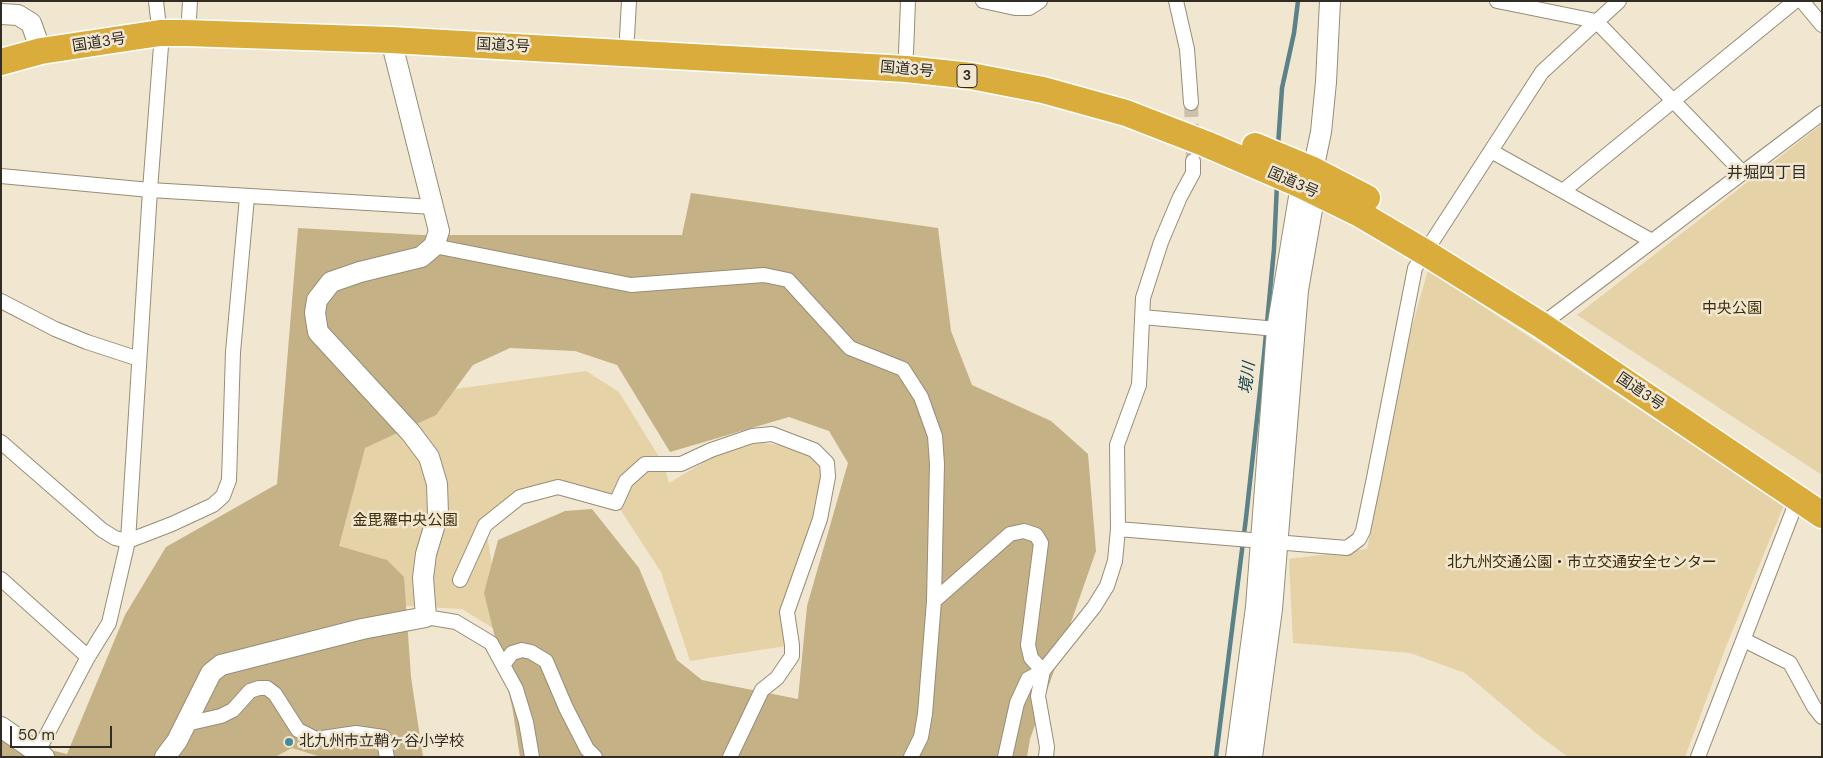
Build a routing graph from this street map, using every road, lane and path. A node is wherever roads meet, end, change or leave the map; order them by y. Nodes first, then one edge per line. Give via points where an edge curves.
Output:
1 (629, 1) edge
2 (908, 1) edge
3 (983, 1) edge
4 (1040, 1) edge
5 (1176, 1) edge
6 (1330, 1) edge
7 (1497, 1) edge
8 (1619, 1) edge
9 (1795, 1) edge
10 (1802, 1) edge
11 (1524, 4) edge
12 (190, 10) edge
13 (1, 14) edge
14 (158, 18) edge
15 (1596, 21) junction
16 (1822, 25) edge
17 (627, 37) junction
18 (392, 40) junction
19 (39, 44) junction
20 (1, 46) edge
21 (906, 53) junction
22 (1, 62) edge
23 (1673, 101) junction
24 (1191, 103) tunnel mouth
25 (1822, 113) edge
26 (1491, 151) junction
27 (1193, 161) tunnel mouth
28 (1742, 172) junction
29 (1, 176) edge
30 (1310, 183) junction
31 (150, 190) junction
32 (1563, 191) junction
33 (247, 197) junction
34 (434, 207) junction
35 (1652, 241) junction
36 (1431, 245) junction
37 (434, 246) junction
38 (1, 301) edge
39 (1142, 317) junction
40 (1548, 320) junction
41 (1277, 329) junction
42 (139, 359) junction
43 (1, 442) edge
44 (1810, 496) edge
45 (1822, 515) edge
46 (1118, 529) junction
47 (128, 542) junction
48 (1270, 542) junction
49 (1, 579) edge
50 (460, 580) dead end
51 (934, 602) junction
52 (426, 617) junction
53 (1744, 640) junction
54 (88, 657) junction
55 (503, 665) junction
56 (1042, 671) junction
57 (1822, 717) edge
58 (186, 724) junction
59 (1, 727) edge
60 (39, 755) edge
61 (165, 757) edge
62 (387, 757) edge
63 (532, 757) edge
64 (596, 757) edge
65 (730, 757) edge
66 (911, 757) edge
67 (1005, 757) edge
68 (1046, 757) edge
69 (1236, 757) edge
70 (1252, 757) edge
71 (1698, 757) edge

1 - 17 street
2 - 21 street
3 - 4 street via 1015,8 1029,8
5 - 24 street via 1187,49
6 - 30 street via 1321,132
7 - 11 street
8 - 15 street
9 - 23 street
10 - 16 street
11 - 15 street
12 - 14 highway, 国道3号 / 3
12 - 17 highway, 国道3号 / 3
13 - 19 street via 18,15 31,22
14 - 18 highway, 国道3号 / 3
14 - 19 highway, 国道3号 / 3
14 - 31 street via 160,56
15 - 23 street
15 - 26 street via 1542,72
17 - 21 highway, 国道3号 / 3
18 - 30 highway, 国道3号 / 3 via 906,69 980,78 1043,90 1126,113
18 - 34 street
19 - 20 highway, 国道3号 / 3
19 - 22 highway, 国道3号 / 3
21 - 30 highway, 国道3号 / 3 via 985,64 1118,96 1201,124
23 - 28 street
23 - 32 street
25 - 28 street
26 - 32 street
26 - 36 street
27 - 39 street via 1193,173 1161,242 1143,298
28 - 35 street
29 - 31 street
30 - 36 highway, 国道3号 / 3 via 1360,214
30 - 41 street via 1284,276
30 - 48 street
31 - 33 street
31 - 42 street
32 - 35 street
33 - 34 street
33 - 47 street via 233,352 229,480 223,496 213,505
34 - 37 street via 439,230
35 - 40 street
36 - 40 highway, 国道3号 / 3
36 - 48 street via 1415,268 1359,539 1347,548
37 - 51 street via 631,285 764,275 788,280 850,348 903,369 921,397 935,436 937,464
37 - 52 street via 421,258 331,282 317,300 315,313 318,332 411,433 428,457 437,484 438,514 426,554 423,578
38 - 42 street via 54,329
39 - 41 street
39 - 46 street via 1139,385 1117,444
40 - 44 highway, 国道3号 / 3
41 - 48 street
42 - 47 street
43 - 47 street via 102,530
44 - 45 highway, 国道3号 / 3
44 - 53 street
46 - 48 street
46 - 56 street via 1115,561 1107,586
47 - 54 street via 109,623
48 - 69 street via 1256,607
48 - 70 street via 1272,608
49 - 54 street
50 - 65 street via 485,525 520,496 558,487 616,503 626,481 645,464 681,464 752,436 772,434 814,450 827,463 828,477 820,519 787,612 792,656 776,678 762,690
51 - 56 street via 1010,534 1024,531 1036,535 1041,543 1028,645 1032,658
51 - 66 street via 925,714 921,737
52 - 55 street via 456,622 491,643
52 - 58 street via 362,629 221,665 211,673
53 - 57 street via 1790,663
53 - 71 street
54 - 60 street
55 - 63 street via 516,689
55 - 64 street via 512,652 522,650 546,661 587,749
56 - 67 street via 1028,678 1017,703
56 - 68 street via 1038,696
58 - 61 street
58 - 62 street via 221,716 233,710 250,691 267,688 275,694 298,730 316,738 356,733 383,737
59 - 60 street

